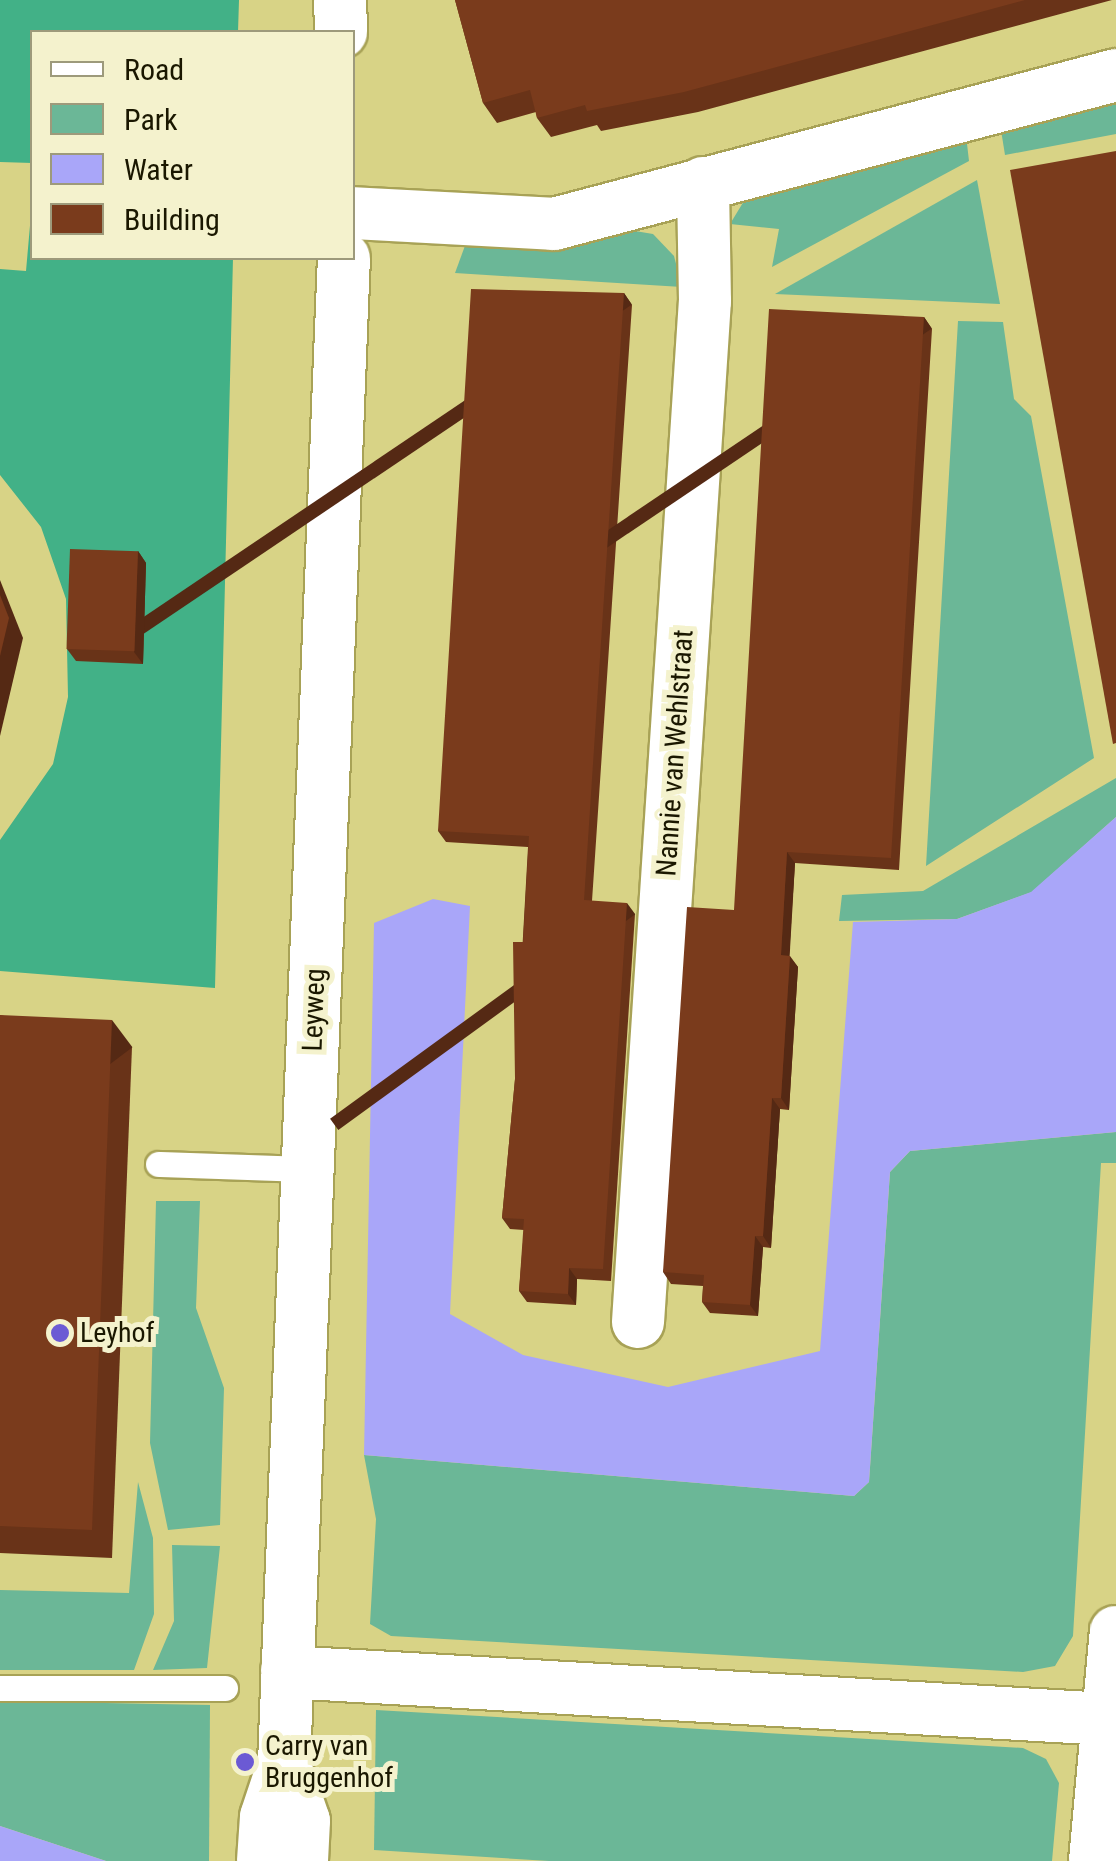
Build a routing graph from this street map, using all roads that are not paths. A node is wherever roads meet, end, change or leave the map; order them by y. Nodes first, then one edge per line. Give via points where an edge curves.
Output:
1 (340, 0) edge
2 (341, 30) edge
3 (1116, 75) edge
4 (703, 184) junction
5 (355, 213) edge
6 (344, 260) edge
7 (158, 1164) dead end
8 (308, 1169) junction
9 (638, 1322) dead end
10 (1116, 1632) edge
11 (287, 1672) junction
12 (0, 1688) edge
13 (225, 1688) dead end
14 (1108, 1719) junction
15 (284, 1763) junction
16 (263, 1861) edge
17 (302, 1861) edge
18 (1095, 1861) edge

1 - 2 street
3 - 4 street
4 - 5 street via 554,224
4 - 9 street, Nannie van Wehlstraat via 705,300
6 - 8 street, Leyweg
7 - 8 lane
8 - 11 street, Leyweg
10 - 14 street
11 - 14 street
11 - 15 street, Leyweg
12 - 13 lane
14 - 18 street
15 - 16 street, Leyweg via 266,1818
15 - 17 street, Leyweg via 304,1821

